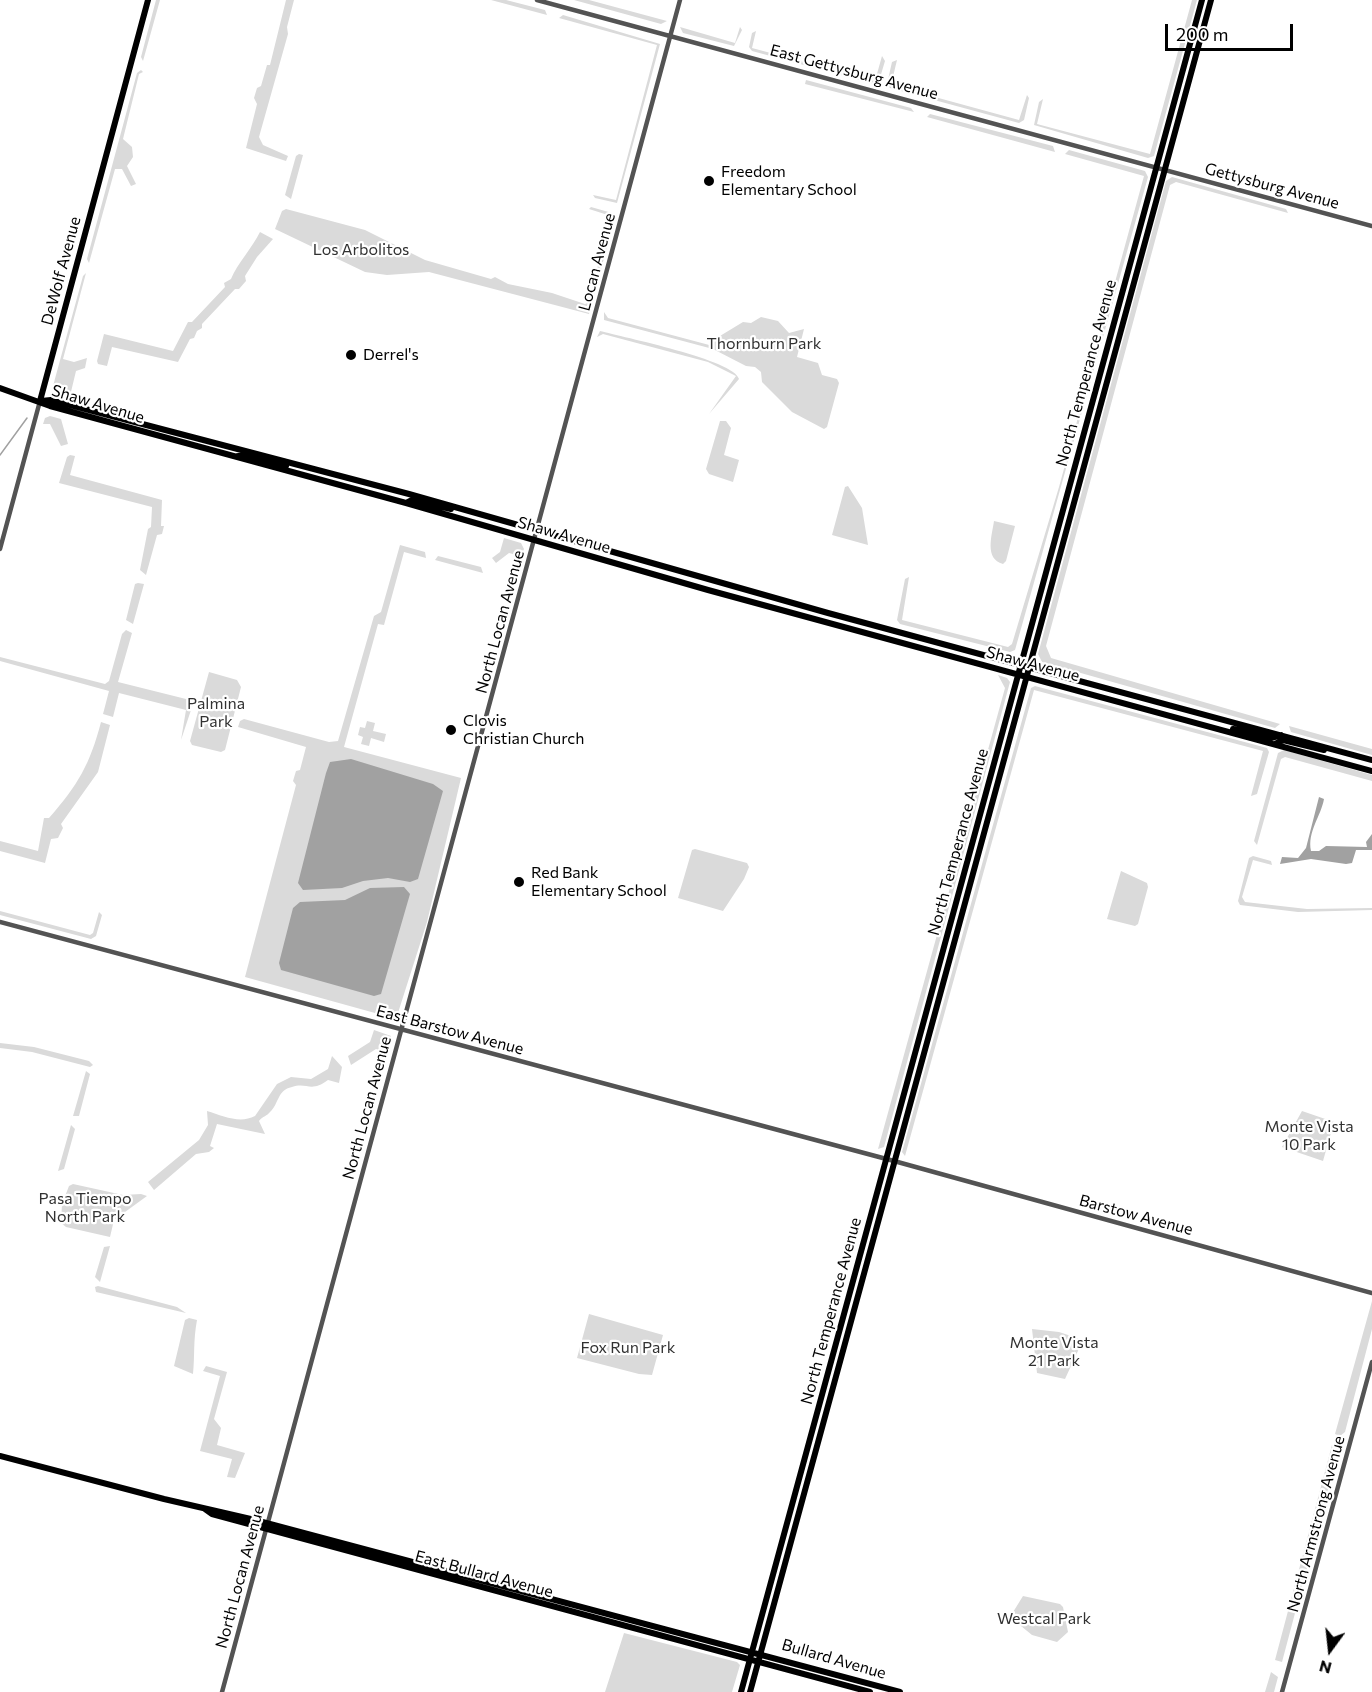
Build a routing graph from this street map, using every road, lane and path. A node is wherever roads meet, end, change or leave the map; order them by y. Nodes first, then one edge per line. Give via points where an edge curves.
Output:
1 (147, 0) edge
2 (537, 0) edge
3 (680, 0) edge
4 (1202, 0) edge
5 (1210, 0) edge
6 (671, 35) junction
7 (1157, 167) junction
8 (1165, 169) junction
9 (1372, 226) edge
10 (0, 388) edge
11 (40, 401) junction
12 (165, 438) junction
13 (217, 443) junction
14 (229, 456) junction
15 (292, 463) junction
16 (406, 503) junction
17 (466, 509) junction
18 (537, 530) junction
19 (535, 540) junction
20 (0, 549) edge
21 (774, 607) junction
22 (828, 613) junction
23 (837, 624) junction
24 (891, 629) junction
25 (1020, 663) junction
26 (1030, 665) junction
27 (1017, 674) junction
28 (1027, 676) junction
29 (1217, 728) junction
30 (1281, 735) junction
31 (1275, 744) junction
32 (1340, 751) junction
33 (1372, 760) edge
34 (1372, 771) edge
35 (0, 922) edge
36 (401, 1029) junction
37 (887, 1159) junction
38 (894, 1161) junction
39 (1372, 1293) edge
40 (1372, 1362) edge
41 (0, 1456) edge
42 (266, 1526) junction
43 (751, 1650) junction
44 (760, 1653) junction
45 (749, 1658) junction
46 (758, 1661) junction
47 (886, 1688) junction
48 (857, 1689) junction
49 (222, 1692) edge
50 (741, 1692) edge
51 (750, 1692) edge
52 (870, 1692) edge
53 (900, 1692) edge
54 (1282, 1692) edge

1 - 11 main road, DeWolf Avenue
2 - 6 street, East Gettysburg Avenue
3 - 6 street, Locan Avenue
4 - 7 main road, North Temperance Avenue
5 - 8 main road, North Temperance Avenue
6 - 7 street, East Gettysburg Avenue
6 - 18 street, Locan Avenue
7 - 8 street, East Gettysburg Avenue
7 - 25 main road, North Temperance Avenue
8 - 9 street, Gettysburg Avenue
8 - 26 main road, North Temperance Avenue
10 - 11 main road
11 - 12 main road, Shaw Avenue
11 - 13 main road, Shaw Avenue via 51,400
11 - 20 street, DeWolf Avenue
12 - 13 main road via 171,435
12 - 14 main road, Shaw Avenue
13 - 15 main road, Shaw Avenue
14 - 15 main road via 249,456 286,466
14 - 16 main road, Shaw Avenue
15 - 17 main road, Shaw Avenue
16 - 17 main road via 412,500
16 - 19 main road, Shaw Avenue
17 - 18 main road, Shaw Avenue
18 - 19 street, North Locan Avenue
18 - 22 main road, Shaw Avenue
19 - 21 main road, Shaw Avenue
19 - 36 street, North Locan Avenue
21 - 22 main road via 782,604
21 - 23 main road, Shaw Avenue
22 - 24 main road, Shaw Avenue
23 - 24 main road via 851,623 884,632
23 - 27 main road, Shaw Avenue
24 - 25 main road, Shaw Avenue
25 - 26 main road, Shaw Avenue
25 - 27 main road, North Temperance Avenue
26 - 28 main road, North Temperance Avenue
26 - 30 main road, Shaw Avenue
27 - 28 main road, Shaw Avenue
27 - 37 main road, North Temperance Avenue
28 - 29 main road, Shaw Avenue
28 - 38 main road, North Temperance Avenue
29 - 30 main road via 1272,738
29 - 31 main road, Shaw Avenue
30 - 32 main road, Shaw Avenue
31 - 32 main road via 1283,740 1318,750
31 - 34 main road, Shaw Avenue
32 - 33 main road, Shaw Avenue
35 - 36 street, East Barstow Avenue
36 - 37 street, East Barstow Avenue
36 - 42 street, North Locan Avenue
37 - 38 street, East Barstow Avenue
37 - 43 main road, North Temperance Avenue
38 - 39 street, Barstow Avenue
38 - 44 main road, North Temperance Avenue
40 - 54 street, North Armstrong Avenue
41 - 42 main road, East Bullard Avenue
42 - 43 main road, East Bullard Avenue
42 - 45 main road, East Bullard Avenue
42 - 49 street, North Locan Avenue
43 - 44 main road, East Bullard Avenue
43 - 45 main road, North Temperance Avenue
44 - 46 main road, North Temperance Avenue
44 - 47 main road, Bullard Avenue
45 - 46 main road, East Bullard Avenue
45 - 50 main road, North Temperance Avenue
46 - 48 main road, Bullard Avenue
46 - 51 main road, North Temperance Avenue
47 - 48 main road
47 - 53 main road, Bullard Avenue
48 - 52 main road, Bullard Avenue

